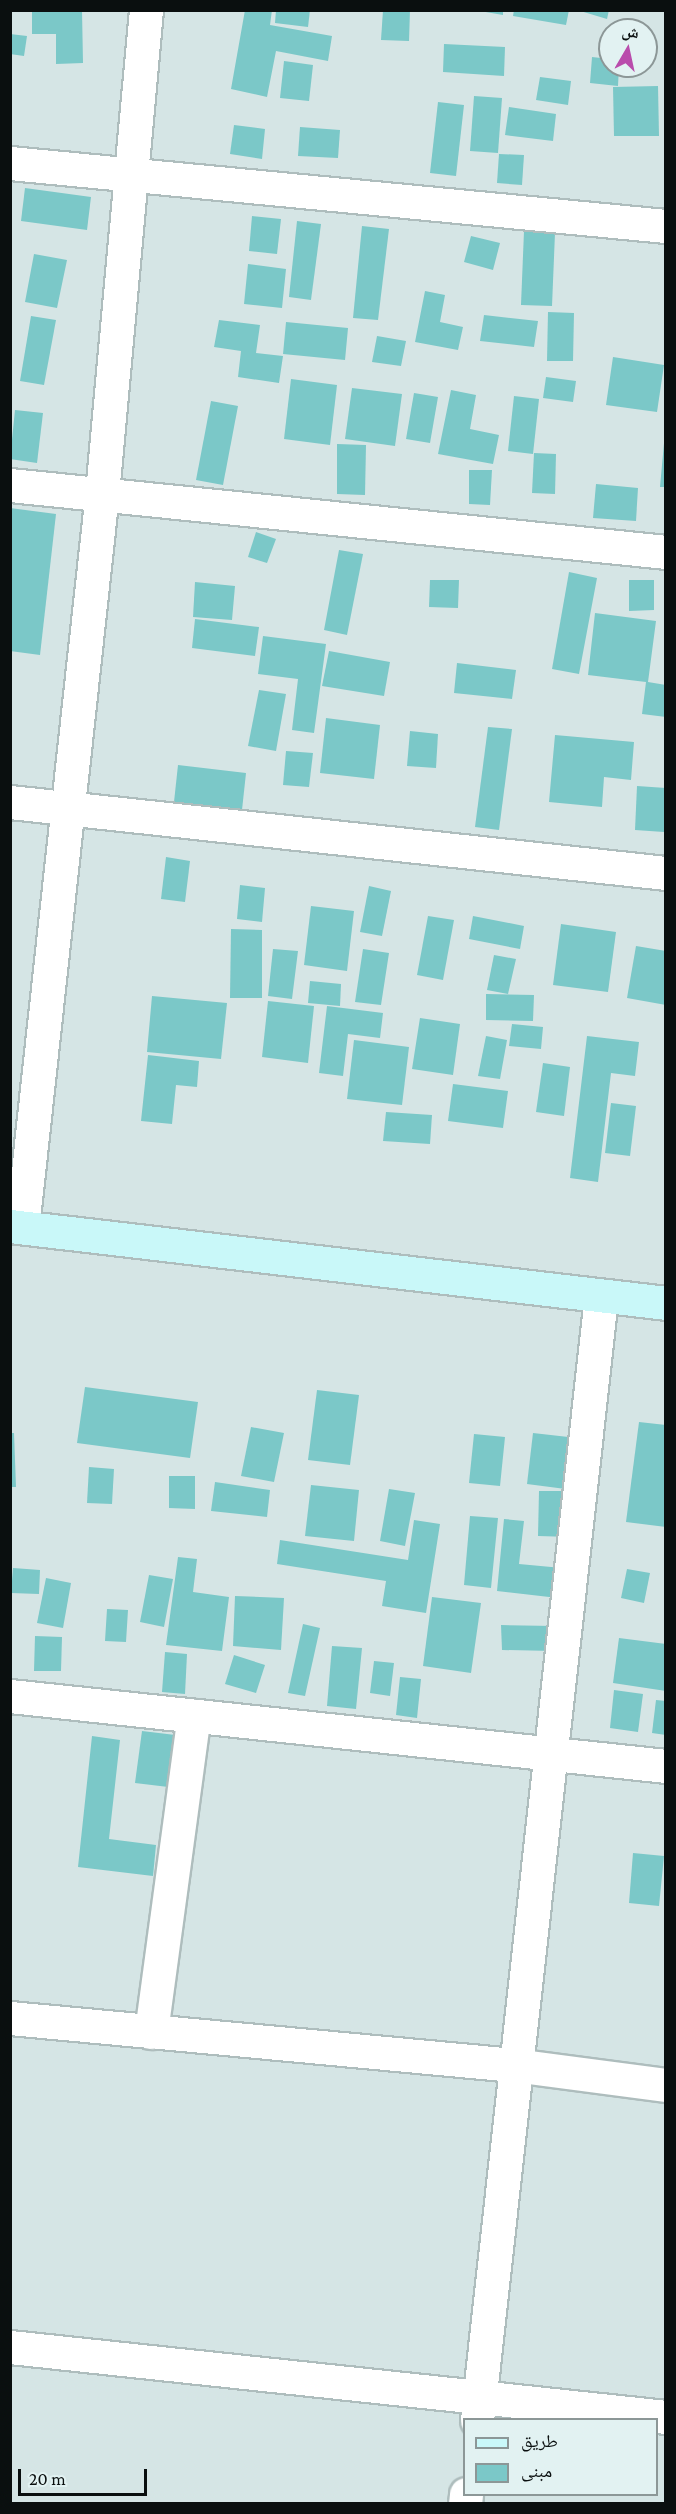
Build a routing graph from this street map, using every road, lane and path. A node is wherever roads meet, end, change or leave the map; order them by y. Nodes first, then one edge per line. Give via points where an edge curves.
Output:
1 (147, 10) edge
2 (10, 163) edge
3 (131, 173) junction
4 (666, 226) edge
5 (10, 485) edge
6 (102, 493) junction
7 (666, 552) edge
8 (10, 802) edge
9 (67, 806) junction
10 (666, 873) edge
11 (16, 1227) edge
12 (601, 1296) junction
13 (666, 1303) edge
14 (10, 1696) edge
15 (194, 1716) junction
16 (549, 1754) junction
17 (666, 1766) edge
18 (10, 2018) edge
19 (151, 2032) junction
20 (514, 2065) junction
21 (666, 2085) edge
22 (10, 2347) edge
23 (479, 2409) edge
24 (666, 2417) edge

1 - 3 street
2 - 3 street
3 - 4 street
3 - 6 street
5 - 6 street
6 - 7 street
6 - 9 street
8 - 9 street
9 - 10 street
9 - 11 street
11 - 12 street
12 - 13 street
12 - 16 street
14 - 15 street
15 - 16 street
15 - 19 street
16 - 17 street
16 - 20 street
18 - 19 street
19 - 20 street
20 - 21 street
20 - 23 street
22 - 23 street
23 - 24 street

